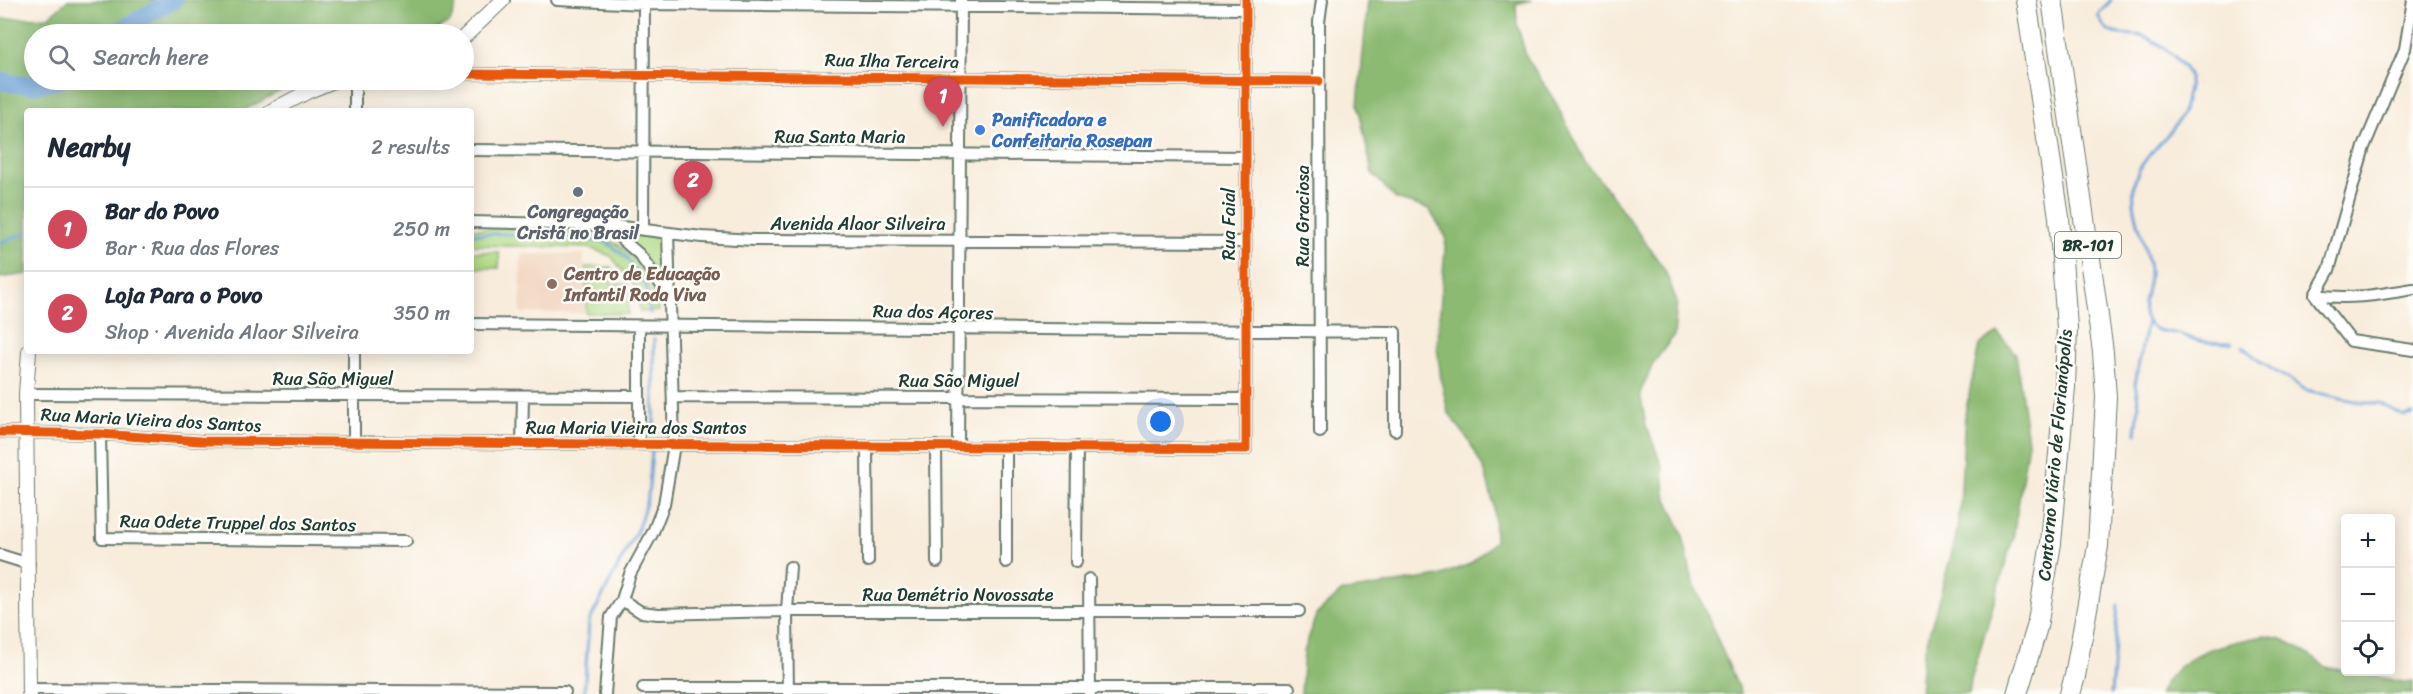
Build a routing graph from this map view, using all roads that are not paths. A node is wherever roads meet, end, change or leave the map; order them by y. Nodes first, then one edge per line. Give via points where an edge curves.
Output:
1 (503, 0) edge
2 (557, 0) edge
3 (1322, 0) edge
4 (2026, 0) edge
5 (2052, 0) edge
6 (2413, 0) edge
7 (644, 2) edge
8 (962, 3) edge
9 (1246, 5) edge
10 (474, 28) edge
11 (474, 74) edge
12 (644, 75) junction
13 (961, 78) junction
14 (1246, 81) junction
15 (1319, 81) junction
16 (311, 90) edge
17 (355, 90) edge
18 (277, 108) edge
19 (355, 108) edge
20 (474, 150) edge
21 (643, 152) junction
22 (960, 154) junction
23 (1246, 157) junction
24 (474, 222) edge
25 (605, 225) junction
26 (643, 230) junction
27 (668, 233) junction
28 (960, 241) junction
29 (1246, 242) junction
30 (2413, 289) edge
31 (2315, 295) junction
32 (670, 297) junction
33 (474, 324) edge
34 (639, 326) junction
35 (671, 326) junction
36 (959, 328) junction
37 (1246, 331) junction
38 (1320, 332) junction
39 (2413, 350) edge
40 (29, 354) edge
41 (354, 354) edge
42 (26, 394) junction
43 (354, 395) junction
44 (523, 396) junction
45 (639, 396) junction
46 (673, 397) junction
47 (959, 398) junction
48 (1246, 399) junction
49 (1395, 430) dead end
50 (27, 431) junction
51 (0, 432) edge
52 (1320, 432) dead end
53 (100, 434) junction
54 (354, 442) junction
55 (522, 444) junction
56 (639, 444) junction
57 (674, 445) junction
58 (867, 446) junction
59 (936, 446) junction
60 (958, 447) junction
61 (1006, 447) junction
62 (1077, 447) junction
63 (1246, 449) joint
64 (405, 541) dead end
65 (0, 555) edge
66 (867, 561) dead end
67 (1006, 561) dead end
68 (937, 562) dead end
69 (1076, 562) dead end
70 (29, 564) junction
71 (790, 567) dead end
72 (1089, 579) dead end
73 (622, 600) junction
74 (787, 611) junction
75 (1089, 611) junction
76 (1299, 611) dead end
77 (643, 688) dead end
78 (1289, 688) dead end
79 (788, 691) edge
80 (1090, 691) edge
81 (29, 692) edge
82 (565, 692) dead end
83 (605, 694) edge
84 (2017, 694) edge
85 (2070, 694) edge

1 - 10 street
2 - 7 street
3 - 15 street, Rua Graciosa
4 - 84 highway, Contorno Viário de Florianópolis / BR-101 via 2059,217 2067,328 2051,543 2037,627
5 - 85 highway, Contorno Viário de Florianópolis / BR-101 via 2106,397 2098,546
6 - 31 street via 2405,49 2364,147 2329,270
7 - 8 street
7 - 12 street
8 - 9 street
8 - 13 street
9 - 14 street, Rua Faial
11 - 12 street, Rua Ilha Terceira
12 - 13 street, Rua Ilha Terceira
12 - 21 street
13 - 14 street, Rua Ilha Terceira
13 - 22 street
14 - 15 street, Rua Ilha Terceira
14 - 23 street, Rua Faial
15 - 38 street, Rua Graciosa
16 - 18 street
17 - 19 street
20 - 21 street, Rua Santa Maria
21 - 22 street, Rua Santa Maria
21 - 26 street
22 - 23 street, Rua Santa Maria
22 - 28 street
23 - 29 street, Rua Faial
24 - 25 street, Avenida Alaor Silveira
25 - 26 street, Avenida Alaor Silveira
25 - 32 street via 639,254
26 - 27 street, Avenida Alaor Silveira
27 - 28 street, Avenida Alaor Silveira via 754,240
27 - 32 street
28 - 29 street, Avenida Alaor Silveira
28 - 36 street
29 - 37 street, Rua Faial
30 - 31 street via 2363,298
31 - 39 street via 2351,340
32 - 35 street
33 - 34 street, Rua dos Açores
34 - 35 street, Rua dos Açores
34 - 45 street
35 - 36 street, Rua dos Açores
35 - 46 street
36 - 37 street, Rua dos Açores
36 - 47 street
37 - 38 street, Rua dos Açores
37 - 48 street, Rua Faial
38 - 49 street, Rua dos Açores via 1395,332
38 - 52 street, Rua Graciosa
40 - 42 street
41 - 43 street
42 - 43 street, Rua São Miguel
42 - 50 street
43 - 44 street, Rua São Miguel
43 - 54 street
44 - 45 street, Rua São Miguel
44 - 55 street
45 - 56 street
46 - 47 street, Rua São Miguel
46 - 57 street
47 - 48 street, Rua São Miguel
47 - 60 street
48 - 63 street, Rua Faial
50 - 51 street, Rua Maria Vieira dos Santos
50 - 53 street, Rua Maria Vieira dos Santos
50 - 70 street
53 - 54 street, Rua Maria Vieira dos Santos via 178,441
53 - 64 street, Rua Odete Truppel dos Santos via 102,538
54 - 55 street, Rua Maria Vieira dos Santos
55 - 56 street, Rua Maria Vieira dos Santos
56 - 57 street, Rua Maria Vieira dos Santos
57 - 58 street, Rua Maria Vieira dos Santos
57 - 73 street via 664,504 630,574
58 - 59 street, Rua Maria Vieira dos Santos
58 - 66 street
59 - 60 street, Rua Maria Vieira dos Santos
59 - 68 street
60 - 61 street, Rua Maria Vieira dos Santos
61 - 62 street, Rua Maria Vieira dos Santos
61 - 67 street
62 - 63 street, Rua Maria Vieira dos Santos
62 - 69 street
65 - 70 street
70 - 81 street
71 - 74 street
72 - 75 street
73 - 74 street, Rua Demétrio Novossate via 641,612 658,614
73 - 83 street via 611,618
74 - 75 street, Rua Demétrio Novossate
74 - 79 street
75 - 76 street, Rua Demétrio Novossate
75 - 80 street
77 - 79 street
78 - 80 street
79 - 80 street
81 - 82 street

